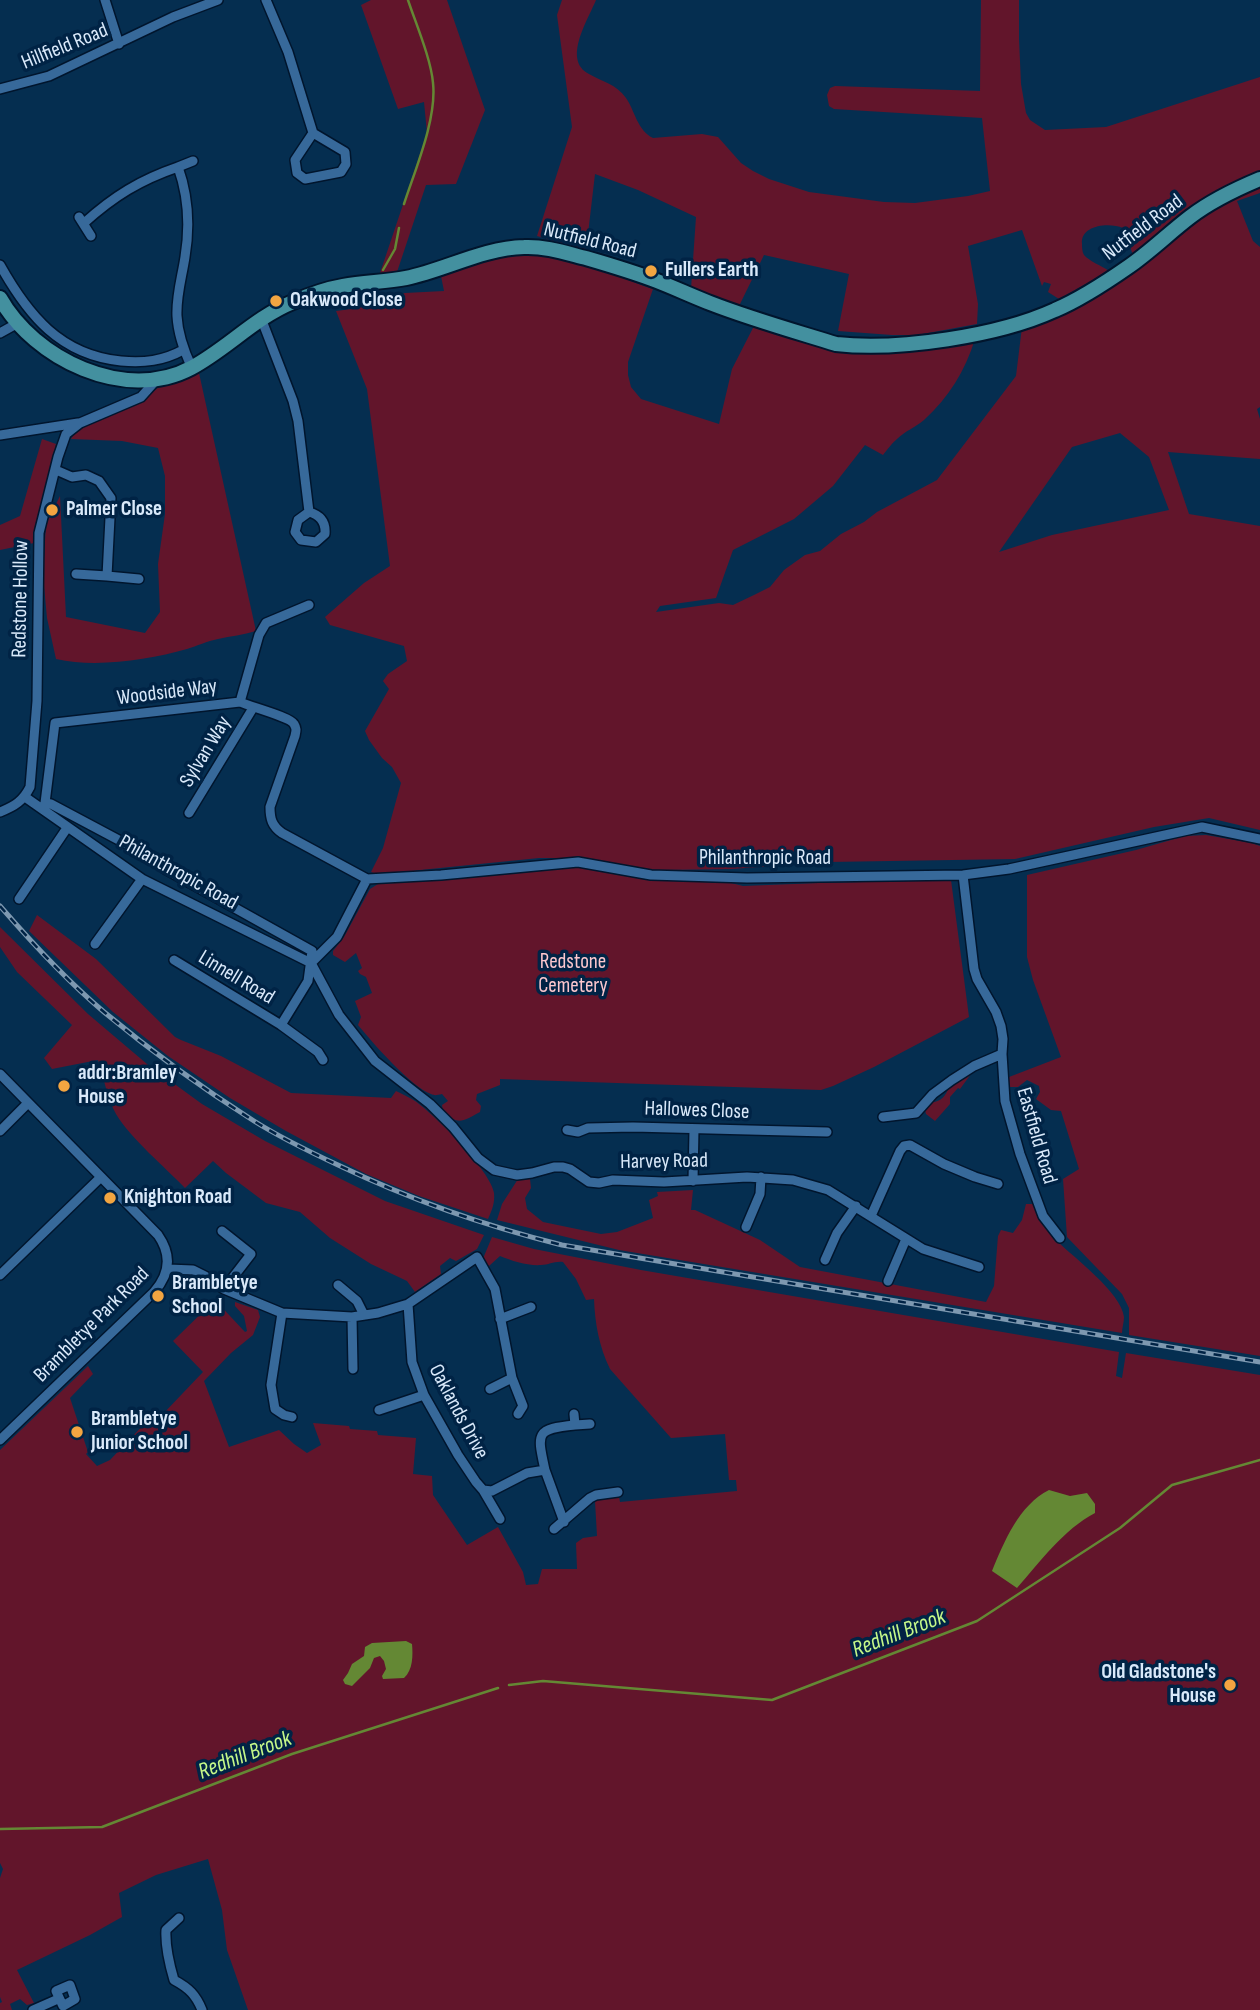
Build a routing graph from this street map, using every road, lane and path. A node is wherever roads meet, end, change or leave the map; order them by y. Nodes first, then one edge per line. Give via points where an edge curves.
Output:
1 (105, 0) edge
2 (218, 0) edge
3 (266, 0) edge
4 (119, 44) junction
5 (0, 89) edge
6 (313, 133) junction
7 (193, 161) dead end
8 (178, 167) junction
9 (1260, 179) edge
10 (91, 236) dead end
11 (0, 265) edge
12 (0, 298) edge
13 (261, 318) junction
14 (18, 323) junction
15 (0, 334) edge
16 (183, 350) junction
17 (192, 368) junction
18 (159, 378) junction
19 (135, 379) junction
20 (130, 401) junction
21 (80, 423) junction
22 (0, 435) edge
23 (56, 470) junction
24 (309, 512) dead end
25 (76, 574) dead end
26 (107, 576) junction
27 (139, 579) dead end
28 (309, 605) dead end
29 (240, 702) junction
30 (253, 708) junction
31 (25, 797) junction
32 (44, 806) junction
33 (0, 812) edge
34 (190, 813) dead end
35 (67, 828) junction
36 (1260, 839) edge
37 (145, 854) dead end
38 (165, 869) dead end
39 (963, 875) junction
40 (142, 878) junction
41 (367, 879) junction
42 (19, 899) dead end
43 (95, 944) dead end
44 (174, 960) dead end
45 (311, 963) junction
46 (281, 1025) junction
47 (1002, 1054) junction
48 (323, 1060) dead end
49 (0, 1074) edge
50 (28, 1103) junction
51 (883, 1117) dead end
52 (694, 1129) junction
53 (567, 1130) dead end
54 (0, 1131) edge
55 (827, 1132) dead end
56 (101, 1177) junction
57 (761, 1177) junction
58 (693, 1181) junction
59 (998, 1184) dead end
60 (856, 1206) junction
61 (871, 1216) junction
62 (746, 1227) dead end
63 (222, 1231) dead end
64 (1060, 1238) dead end
65 (906, 1240) junction
66 (825, 1260) dead end
67 (979, 1267) dead end
68 (168, 1269) junction
69 (0, 1275) edge
70 (888, 1281) dead end
71 (338, 1285) dead end
72 (224, 1289) junction
73 (408, 1304) junction
74 (531, 1307) dead end
75 (282, 1313) junction
76 (364, 1315) junction
77 (352, 1317) junction
78 (500, 1319) junction
79 (353, 1368) dead end
80 (512, 1378) junction
81 (490, 1389) dead end
82 (424, 1395) junction
83 (379, 1410) dead end
84 (518, 1414) dead end
85 (574, 1414) dead end
86 (292, 1417) dead end
87 (590, 1424) dead end
88 (575, 1425) junction
89 (0, 1440) edge
90 (545, 1470) junction
91 (483, 1490) junction
92 (618, 1492) dead end
93 (500, 1519) dead end
94 (564, 1522) junction
95 (554, 1529) dead end
96 (179, 1918) dead end
97 (58, 1998) dead end
98 (33, 2010) edge
99 (202, 2010) edge

1 - 4 street
2 - 4 street, Hillfield Road
3 - 6 street
4 - 5 street, Hillfield Road via 50,76
6 - 6 street via 345,152 341,172 305,179 297,173 295,160
7 - 8 street
8 - 10 street via 122,192 81,220
8 - 16 street via 187,223 177,306
9 - 13 main road, Nutfield Road via 1201,210 1138,260 1074,301 1025,322 937,340 876,346 836,344 612,266 524,247 407,278 329,290
11 - 16 street via 30,312 77,349 132,362 170,358
12 - 14 main road, Nutfield Road
13 - 17 main road, Nutfield Road
13 - 24 street via 298,421
14 - 15 street
14 - 19 main road, Nutfield Road via 63,360 99,374
16 - 17 street
17 - 18 main road, Nutfield Road
18 - 19 main road, Nutfield Road
18 - 20 street via 141,397
19 - 20 street
20 - 21 street
21 - 22 street
21 - 23 street, Redstone Hollow via 66,434
23 - 26 street via 99,481 111,498
23 - 31 street, Redstone Hollow via 39,533 36,709 30,786
25 - 26 street
26 - 27 street
28 - 29 street, Woodside Way via 266,623
29 - 30 street, Sylvan Way
29 - 32 street, Woodside Way via 55,723
30 - 34 street, Sylvan Way
30 - 41 street, Sylvan Way via 291,720 295,727 270,807 274,826
31 - 32 street, Philanthropic Road
31 - 33 street
32 - 35 street, Philanthropic Road
32 - 37 street via 51,804
35 - 40 street, Philanthropic Road
35 - 42 street
36 - 39 street, Philanthropic Road via 1202,827
38 - 45 street via 312,951
39 - 41 street, Philanthropic Road via 651,876 578,862
39 - 47 street, Eastfield Road via 976,979 1001,1026
40 - 43 street
40 - 45 street, Philanthropic Road
41 - 45 street via 337,937
44 - 46 street, Linnell Road
45 - 46 street, Linnell Road via 308,981
45 - 58 street, Harvey Road via 339,1016 375,1061 430,1104 494,1170 517,1175 554,1167 570,1169 599,1184 627,1179
46 - 48 street, Linnell Road
47 - 51 street via 952,1080 916,1112
47 - 64 street, Eastfield Road via 1005,1101 1020,1154 1043,1216
49 - 50 street, Brambletye Park Road
50 - 54 street
50 - 56 street, Brambletye Park Road
52 - 53 street, Hallowes Close
52 - 55 street, Hallowes Close
52 - 58 street
56 - 68 street, Brambletye Park Road via 158,1235
56 - 69 street
57 - 58 street, Harvey Road
57 - 60 street, Harvey Road via 828,1190
57 - 62 street via 760,1194
59 - 61 street via 904,1146
60 - 61 street, Harvey Road
60 - 66 street
61 - 65 street, Harvey Road
63 - 72 street via 251,1254
65 - 67 street, Harvey Road
65 - 70 street
68 - 72 street via 193,1270
68 - 89 street, Brambletye Park Road via 154,1292
71 - 76 street via 357,1301
72 - 75 street
73 - 76 street
73 - 78 street via 477,1257 495,1289
73 - 82 street, Oaklands Drive via 412,1362
74 - 78 street
75 - 77 street
75 - 86 street via 271,1385 275,1409
76 - 77 street
77 - 79 street
78 - 80 street
80 - 81 street
80 - 84 street via 523,1406
82 - 83 street
82 - 91 street, Oaklands Drive
85 - 88 street
87 - 88 street
88 - 90 street via 554,1427 540,1437
90 - 91 street
90 - 94 street
91 - 93 street, Oaklands Drive
92 - 94 street via 596,1495
94 - 95 street
96 - 99 street via 166,1930 169,1964 174,1980 196,1996
97 - 98 street

